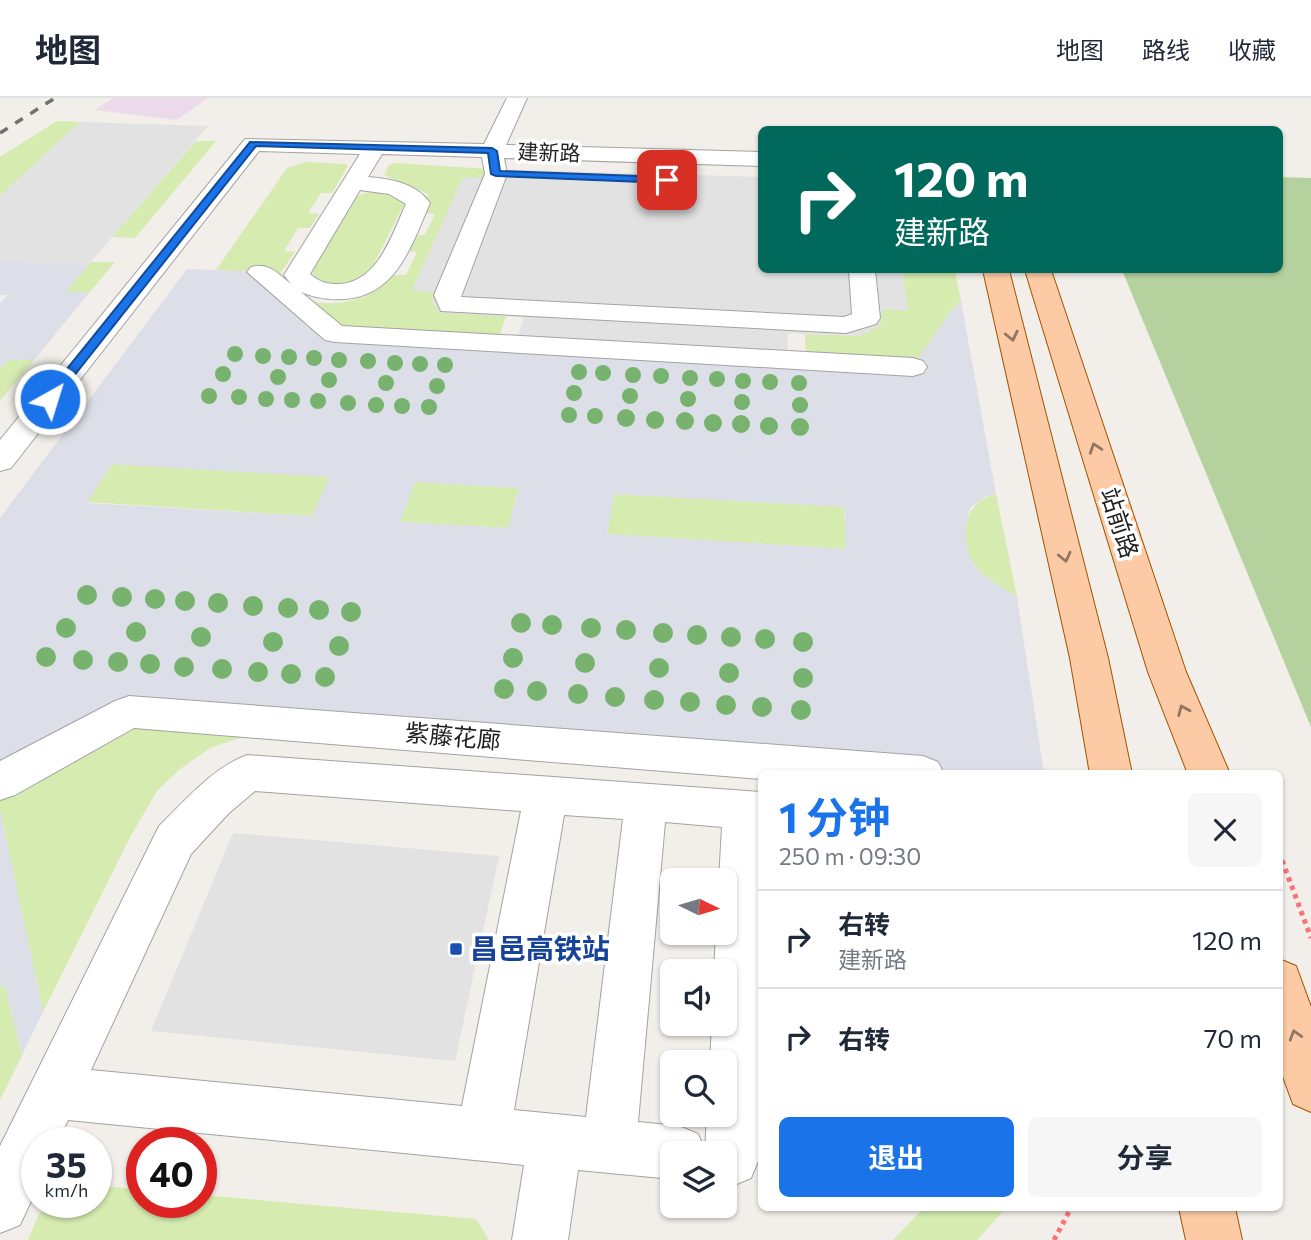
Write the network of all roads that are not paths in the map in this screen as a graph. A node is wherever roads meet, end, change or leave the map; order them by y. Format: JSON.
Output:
{"nodes":[{"id":1,"x":517,"y":98,"type":"edge"},
{"id":2,"x":374,"y":147,"type":"junction"},
{"id":3,"x":716,"y":158,"type":"junction"},
{"id":4,"x":758,"y":159,"type":"edge"},
{"id":5,"x":503,"y":166,"type":"junction"},
{"id":6,"x":715,"y":181,"type":"dead end"},
{"id":7,"x":353,"y":183,"type":"junction"},
{"id":8,"x":260,"y":272,"type":"dead end"},
{"id":9,"x":862,"y":273,"type":"edge"},
{"id":10,"x":997,"y":273,"type":"edge"},
{"id":11,"x":1039,"y":273,"type":"edge"},
{"id":12,"x":913,"y":367,"type":"dead end"},
{"id":13,"x":0,"y":461,"type":"edge"},
{"id":14,"x":872,"y":770,"type":"edge"},
{"id":15,"x":1110,"y":770,"type":"edge"},
{"id":16,"x":1207,"y":770,"type":"edge"},
{"id":17,"x":0,"y":782,"type":"edge"},
{"id":18,"x":546,"y":795,"type":"junction"},
{"id":19,"x":646,"y":802,"type":"junction"},
{"id":20,"x":753,"y":810,"type":"edge"},
{"id":21,"x":1283,"y":996,"type":"edge"},
{"id":22,"x":1311,"y":1086,"type":"edge"},
{"id":23,"x":54,"y":1093,"type":"junction"},
{"id":24,"x":483,"y":1134,"type":"junction"},
{"id":25,"x":555,"y":1141,"type":"junction"},
{"id":26,"x":609,"y":1146,"type":"junction"},
{"id":27,"x":660,"y":1151,"type":"edge"},
{"id":28,"x":739,"y":1159,"type":"edge"},
{"id":29,"x":0,"y":1205,"type":"edge"},
{"id":30,"x":1208,"y":1211,"type":"edge"},
{"id":31,"x":540,"y":1240,"type":"edge"},
{"id":32,"x":1214,"y":1240,"type":"edge"}],
"edges":[{"from":1,"to":5,"type":"street"},
{"from":2,"to":5,"type":"street","name":"建新路"},
{"from":2,"to":7,"type":"street"},
{"from":2,"to":13,"type":"street","name":"建新路"},
{"from":3,"to":4,"type":"street","name":"建新路"},
{"from":3,"to":5,"type":"street","name":"建新路"},
{"from":3,"to":6,"type":"street"},
{"from":5,"to":9,"type":"street"},
{"from":7,"to":7,"type":"street"},
{"from":8,"to":12,"type":"street"},
{"from":10,"to":15,"type":"main road","one_way":true},
{"from":16,"to":11,"type":"main road","name":"站前路","one_way":true},
{"from":14,"to":17,"type":"street","name":"紫藤花廊"},
{"from":18,"to":19,"type":"street"},
{"from":18,"to":23,"type":"street"},
{"from":18,"to":24,"type":"street"},
{"from":19,"to":20,"type":"street"},
{"from":19,"to":26,"type":"street"},
{"from":20,"to":28,"type":"street"},
{"from":22,"to":21,"type":"main road","one_way":true},
{"from":23,"to":24,"type":"street"},
{"from":23,"to":29,"type":"street"},
{"from":24,"to":25,"type":"street"},
{"from":25,"to":26,"type":"street"},
{"from":25,"to":31,"type":"street"},
{"from":26,"to":27,"type":"street"},
{"from":30,"to":32,"type":"main road"}]}
